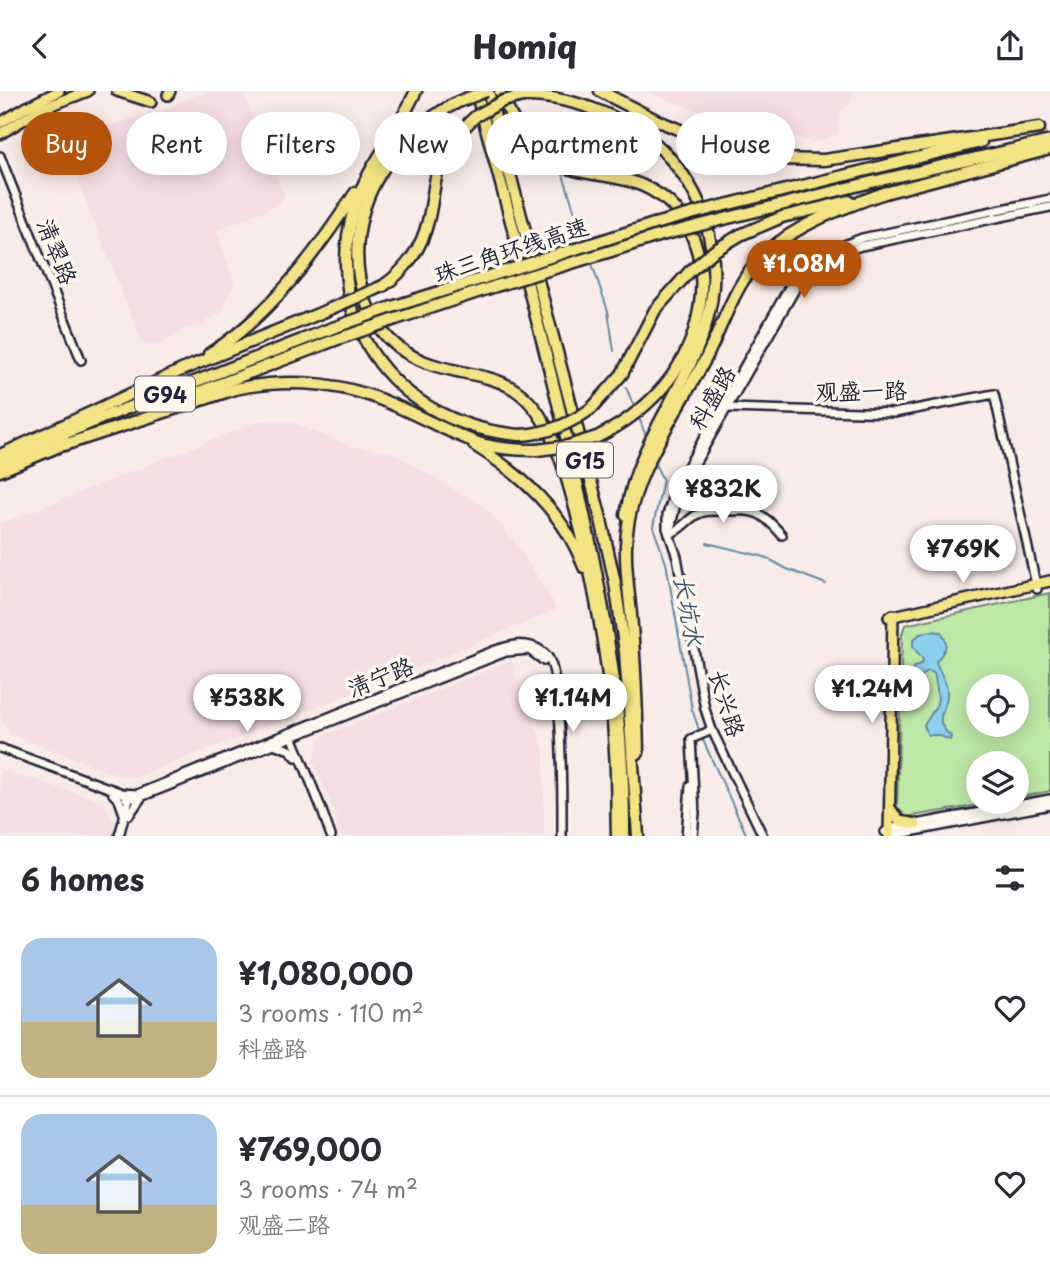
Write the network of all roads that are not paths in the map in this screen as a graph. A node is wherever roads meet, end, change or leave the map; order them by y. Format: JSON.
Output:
{"nodes":[{"id":1,"x":59,"y":91,"type":"edge"},
{"id":2,"x":88,"y":91,"type":"edge"},
{"id":3,"x":117,"y":91,"type":"edge"},
{"id":4,"x":416,"y":91,"type":"edge"},
{"id":5,"x":476,"y":91,"type":"edge"},
{"id":6,"x":487,"y":91,"type":"edge"},
{"id":7,"x":500,"y":91,"type":"edge"},
{"id":8,"x":591,"y":91,"type":"edge"},
{"id":9,"x":604,"y":93,"type":"edge"},
{"id":10,"x":151,"y":102,"type":"dead end"},
{"id":11,"x":0,"y":124,"type":"edge"},
{"id":12,"x":1050,"y":126,"type":"edge"},
{"id":13,"x":1039,"y":128,"type":"junction"},
{"id":14,"x":0,"y":134,"type":"edge"},
{"id":15,"x":1050,"y":141,"type":"edge"},
{"id":16,"x":1050,"y":149,"type":"edge"},
{"id":17,"x":0,"y":156,"type":"edge"},
{"id":18,"x":373,"y":166,"type":"junction"},
{"id":19,"x":887,"y":193,"type":"junction"},
{"id":20,"x":1050,"y":199,"type":"edge"},
{"id":21,"x":1050,"y":207,"type":"edge"},
{"id":22,"x":81,"y":360,"type":"dead end"},
{"id":23,"x":186,"y":368,"type":"junction"},
{"id":24,"x":727,"y":408,"type":"junction"},
{"id":25,"x":450,"y":431,"type":"junction"},
{"id":26,"x":654,"y":442,"type":"junction"},
{"id":27,"x":64,"y":445,"type":"junction"},
{"id":28,"x":0,"y":454,"type":"edge"},
{"id":29,"x":0,"y":461,"type":"edge"},
{"id":30,"x":0,"y":471,"type":"edge"},
{"id":31,"x":669,"y":534,"type":"junction"},
{"id":32,"x":782,"y":535,"type":"dead end"},
{"id":33,"x":1050,"y":583,"type":"edge"},
{"id":34,"x":1037,"y":586,"type":"junction"},
{"id":35,"x":596,"y":604,"type":"junction"},
{"id":36,"x":891,"y":617,"type":"junction"},
{"id":37,"x":537,"y":651,"type":"junction"},
{"id":38,"x":311,"y":729,"type":"junction"},
{"id":39,"x":712,"y":730,"type":"junction"},
{"id":40,"x":290,"y":736,"type":"junction"},
{"id":41,"x":271,"y":745,"type":"junction"},
{"id":42,"x":0,"y":750,"type":"edge"},
{"id":43,"x":298,"y":756,"type":"junction"},
{"id":44,"x":693,"y":776,"type":"junction"},
{"id":45,"x":113,"y":794,"type":"junction"},
{"id":46,"x":146,"y":795,"type":"junction"},
{"id":47,"x":130,"y":797,"type":"junction"},
{"id":48,"x":1050,"y":799,"type":"edge"},
{"id":49,"x":1050,"y":805,"type":"edge"},
{"id":50,"x":890,"y":808,"type":"junction"},
{"id":51,"x":127,"y":816,"type":"junction"},
{"id":52,"x":916,"y":824,"type":"junction"},
{"id":53,"x":638,"y":833,"type":"edge"},
{"id":54,"x":887,"y":834,"type":"edge"},
{"id":55,"x":121,"y":836,"type":"edge"},
{"id":56,"x":328,"y":836,"type":"edge"},
{"id":57,"x":560,"y":836,"type":"edge"},
{"id":58,"x":617,"y":836,"type":"edge"},
{"id":59,"x":624,"y":836,"type":"edge"},
{"id":60,"x":686,"y":836,"type":"edge"},
{"id":61,"x":693,"y":836,"type":"edge"},
{"id":62,"x":763,"y":836,"type":"edge"}],
"edges":[{"from":1,"to":11,"type":"main road"},
{"from":2,"to":14,"type":"main road"},
{"from":3,"to":10,"type":"main road"},
{"from":4,"to":18,"type":"highway"},
{"from":5,"to":59,"type":"highway","number":"G15"},
{"from":6,"to":35,"type":"highway","bridge":true},
{"from":6,"to":53,"type":"highway","number":"G15"},
{"from":7,"to":25,"type":"highway","bridge":true},
{"from":8,"to":9,"type":"highway"},
{"from":9,"to":13,"type":"highway"},
{"from":12,"to":13,"type":"highway","name":"珠三角环线高速","number":"G94"},
{"from":13,"to":29,"type":"highway","name":"珠三角环线高速","number":"G94","bridge":true},
{"from":15,"to":27,"type":"highway","name":"珠三角环线高速","number":"G94","bridge":true},
{"from":16,"to":19,"type":"highway"},
{"from":17,"to":22,"type":"street","name":"清翠路"},
{"from":18,"to":19,"type":"highway","bridge":true},
{"from":18,"to":23,"type":"highway"},
{"from":19,"to":26,"type":"highway"},
{"from":20,"to":31,"type":"street","name":"科盛路"},
{"from":21,"to":24,"type":"street","name":"科盛路"},
{"from":23,"to":26,"type":"highway","bridge":true},
{"from":23,"to":28,"type":"highway"},
{"from":24,"to":31,"type":"street","name":"科盛路"},
{"from":24,"to":34,"type":"street","name":"观盛一路"},
{"from":25,"to":27,"type":"highway"},
{"from":25,"to":35,"type":"highway"},
{"from":26,"to":53,"type":"highway"},
{"from":27,"to":30,"type":"highway","name":"珠三角环线高速","number":"G94"},
{"from":31,"to":32,"type":"street"},
{"from":31,"to":39,"type":"street","name":"长兴路"},
{"from":33,"to":34,"type":"main road"},
{"from":34,"to":36,"type":"main road"},
{"from":35,"to":58,"type":"highway"},
{"from":36,"to":50,"type":"main road"},
{"from":36,"to":54,"type":"main road"},
{"from":37,"to":38,"type":"street","name":"清宁路"},
{"from":37,"to":40,"type":"street","name":"清宁路"},
{"from":37,"to":57,"type":"street"},
{"from":38,"to":40,"type":"street","name":"清宁路"},
{"from":38,"to":43,"type":"street"},
{"from":39,"to":44,"type":"street"},
{"from":39,"to":62,"type":"street","name":"长兴路"},
{"from":40,"to":41,"type":"street","name":"清宁路"},
{"from":40,"to":43,"type":"street"},
{"from":40,"to":47,"type":"street","name":"清宁路"},
{"from":41,"to":43,"type":"street"},
{"from":41,"to":46,"type":"street","name":"清宁路"},
{"from":42,"to":45,"type":"street"},
{"from":42,"to":47,"type":"street"},
{"from":43,"to":56,"type":"street"},
{"from":44,"to":60,"type":"street"},
{"from":44,"to":61,"type":"street"},
{"from":45,"to":47,"type":"street"},
{"from":45,"to":51,"type":"street"},
{"from":46,"to":47,"type":"street","name":"清宁路"},
{"from":46,"to":51,"type":"street"},
{"from":47,"to":51,"type":"street"},
{"from":48,"to":52,"type":"street"},
{"from":49,"to":54,"type":"street"},
{"from":50,"to":52,"type":"main road"},
{"from":50,"to":54,"type":"main road"},
{"from":51,"to":55,"type":"street"},
{"from":52,"to":54,"type":"street"}]}
